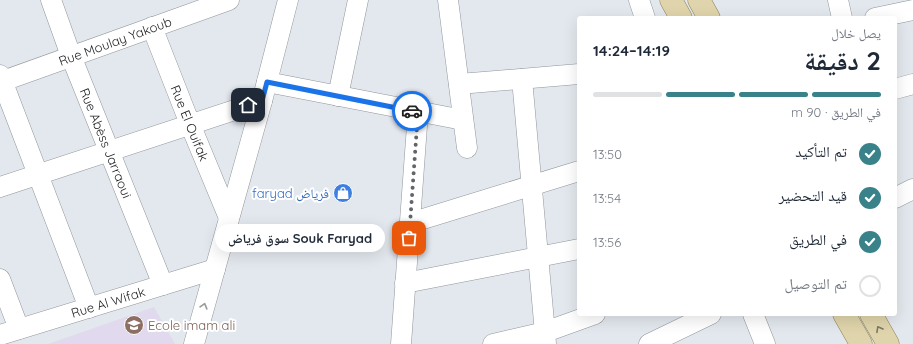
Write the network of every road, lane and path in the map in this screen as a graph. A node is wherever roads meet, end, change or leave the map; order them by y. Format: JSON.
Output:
{"nodes":[{"id":1,"x":51,"y":0,"type":"edge"},
{"id":2,"x":229,"y":0,"type":"edge"},
{"id":3,"x":288,"y":0,"type":"edge"},
{"id":4,"x":358,"y":0,"type":"edge"},
{"id":5,"x":448,"y":0,"type":"edge"},
{"id":6,"x":638,"y":0,"type":"edge"},
{"id":7,"x":671,"y":0,"type":"edge"},
{"id":8,"x":699,"y":0,"type":"edge"},
{"id":9,"x":838,"y":0,"type":"edge"},
{"id":10,"x":913,"y":0,"type":"edge"},
{"id":11,"x":913,"y":3,"type":"edge"},
{"id":12,"x":193,"y":6,"type":"edge"},
{"id":13,"x":913,"y":10,"type":"edge"},
{"id":14,"x":644,"y":16,"type":"edge"},
{"id":15,"x":680,"y":16,"type":"edge"},
{"id":16,"x":708,"y":16,"type":"edge"},
{"id":17,"x":842,"y":16,"type":"edge"},
{"id":18,"x":884,"y":16,"type":"edge"},
{"id":19,"x":152,"y":27,"type":"junction"},
{"id":20,"x":71,"y":56,"type":"junction"},
{"id":21,"x":577,"y":74,"type":"edge"},
{"id":22,"x":1,"y":79,"type":"edge"},
{"id":23,"x":522,"y":79,"type":"junction"},
{"id":24,"x":459,"y":84,"type":"junction"},
{"id":25,"x":913,"y":84,"type":"edge"},
{"id":26,"x":897,"y":88,"type":"edge"},
{"id":27,"x":264,"y":92,"type":"junction"},
{"id":28,"x":338,"y":96,"type":"junction"},
{"id":29,"x":418,"y":112,"type":"junction"},
{"id":30,"x":463,"y":120,"type":"junction"},
{"id":31,"x":190,"y":124,"type":"junction"},
{"id":32,"x":467,"y":148,"type":"dead end"},
{"id":33,"x":109,"y":151,"type":"junction"},
{"id":34,"x":577,"y":172,"type":"edge"},
{"id":35,"x":38,"y":175,"type":"junction"},
{"id":36,"x":532,"y":186,"type":"junction"},
{"id":37,"x":0,"y":188,"type":"edge"},
{"id":38,"x":913,"y":189,"type":"edge"},
{"id":39,"x":897,"y":197,"type":"edge"},
{"id":40,"x":229,"y":218,"type":"junction"},
{"id":41,"x":410,"y":223,"type":"junction"},
{"id":42,"x":577,"y":249,"type":"edge"},
{"id":43,"x":538,"y":257,"type":"junction"},
{"id":44,"x":215,"y":269,"type":"junction"},
{"id":45,"x":0,"y":279,"type":"edge"},
{"id":46,"x":406,"y":283,"type":"junction"},
{"id":47,"x":163,"y":285,"type":"junction"},
{"id":48,"x":89,"y":308,"type":"junction"},
{"id":49,"x":591,"y":316,"type":"edge"},
{"id":50,"x":707,"y":316,"type":"edge"},
{"id":51,"x":754,"y":316,"type":"edge"},
{"id":52,"x":845,"y":316,"type":"edge"},
{"id":53,"x":872,"y":316,"type":"edge"},
{"id":54,"x":19,"y":329,"type":"junction"},
{"id":55,"x":0,"y":335,"type":"edge"},
{"id":56,"x":546,"y":338,"type":"edge"},
{"id":57,"x":194,"y":344,"type":"edge"},
{"id":58,"x":401,"y":344,"type":"edge"},
{"id":59,"x":493,"y":344,"type":"edge"},
{"id":60,"x":648,"y":344,"type":"edge"},
{"id":61,"x":765,"y":344,"type":"edge"},
{"id":62,"x":861,"y":344,"type":"edge"},
{"id":63,"x":888,"y":344,"type":"edge"}],
"edges":[{"from":1,"to":20,"type":"street","name":"Rue Abèss Jarraoui"},
{"from":2,"to":12,"type":"street","name":"Rue Moulay Yakoub"},
{"from":3,"to":27,"type":"street"},
{"from":4,"to":28,"type":"street"},
{"from":5,"to":24,"type":"street"},
{"from":6,"to":14,"type":"street"},
{"from":7,"to":15,"type":"main road"},
{"from":8,"to":16,"type":"main road"},
{"from":9,"to":17,"type":"street"},
{"from":10,"to":11,"type":"street"},
{"from":12,"to":19,"type":"street","name":"Rue Moulay Yakoub"},
{"from":13,"to":18,"type":"street"},
{"from":19,"to":20,"type":"street","name":"Rue Moulay Yakoub"},
{"from":19,"to":31,"type":"street","name":"Rue El Ouifak"},
{"from":20,"to":22,"type":"street","name":"Rue Moulay Yakoub"},
{"from":20,"to":33,"type":"street","name":"Rue Abèss Jarraoui"},
{"from":21,"to":23,"type":"street"},
{"from":22,"to":35,"type":"street"},
{"from":23,"to":24,"type":"street"},
{"from":23,"to":36,"type":"street"},
{"from":24,"to":30,"type":"street"},
{"from":25,"to":26,"type":"street"},
{"from":27,"to":28,"type":"street"},
{"from":27,"to":31,"type":"street"},
{"from":27,"to":40,"type":"street"},
{"from":28,"to":29,"type":"street"},
{"from":29,"to":30,"type":"street"},
{"from":29,"to":41,"type":"street"},
{"from":30,"to":32,"type":"street"},
{"from":31,"to":33,"type":"street"},
{"from":31,"to":40,"type":"street","name":"Rue El Ouifak"},
{"from":33,"to":35,"type":"street"},
{"from":33,"to":47,"type":"street","name":"Rue Abèss Jarraoui"},
{"from":34,"to":36,"type":"street"},
{"from":35,"to":37,"type":"street"},
{"from":35,"to":48,"type":"street"},
{"from":36,"to":41,"type":"street"},
{"from":36,"to":43,"type":"street"},
{"from":38,"to":39,"type":"street"},
{"from":40,"to":44,"type":"street"},
{"from":41,"to":46,"type":"street"},
{"from":42,"to":43,"type":"street"},
{"from":43,"to":46,"type":"street"},
{"from":43,"to":56,"type":"street"},
{"from":44,"to":47,"type":"street","name":"Rue Al Wifak"},
{"from":57,"to":44,"type":"street","one_way":true},
{"from":45,"to":54,"type":"street"},
{"from":46,"to":58,"type":"street"},
{"from":47,"to":48,"type":"street","name":"Rue Al Wifak"},
{"from":48,"to":54,"type":"street","name":"Rue Al Wifak"},
{"from":49,"to":56,"type":"street"},
{"from":50,"to":60,"type":"street"},
{"from":51,"to":61,"type":"street"},
{"from":52,"to":62,"type":"main road"},
{"from":63,"to":53,"type":"main road","one_way":true},
{"from":54,"to":55,"type":"street","name":"Rue Al Wifak"},
{"from":56,"to":59,"type":"street"}]}
